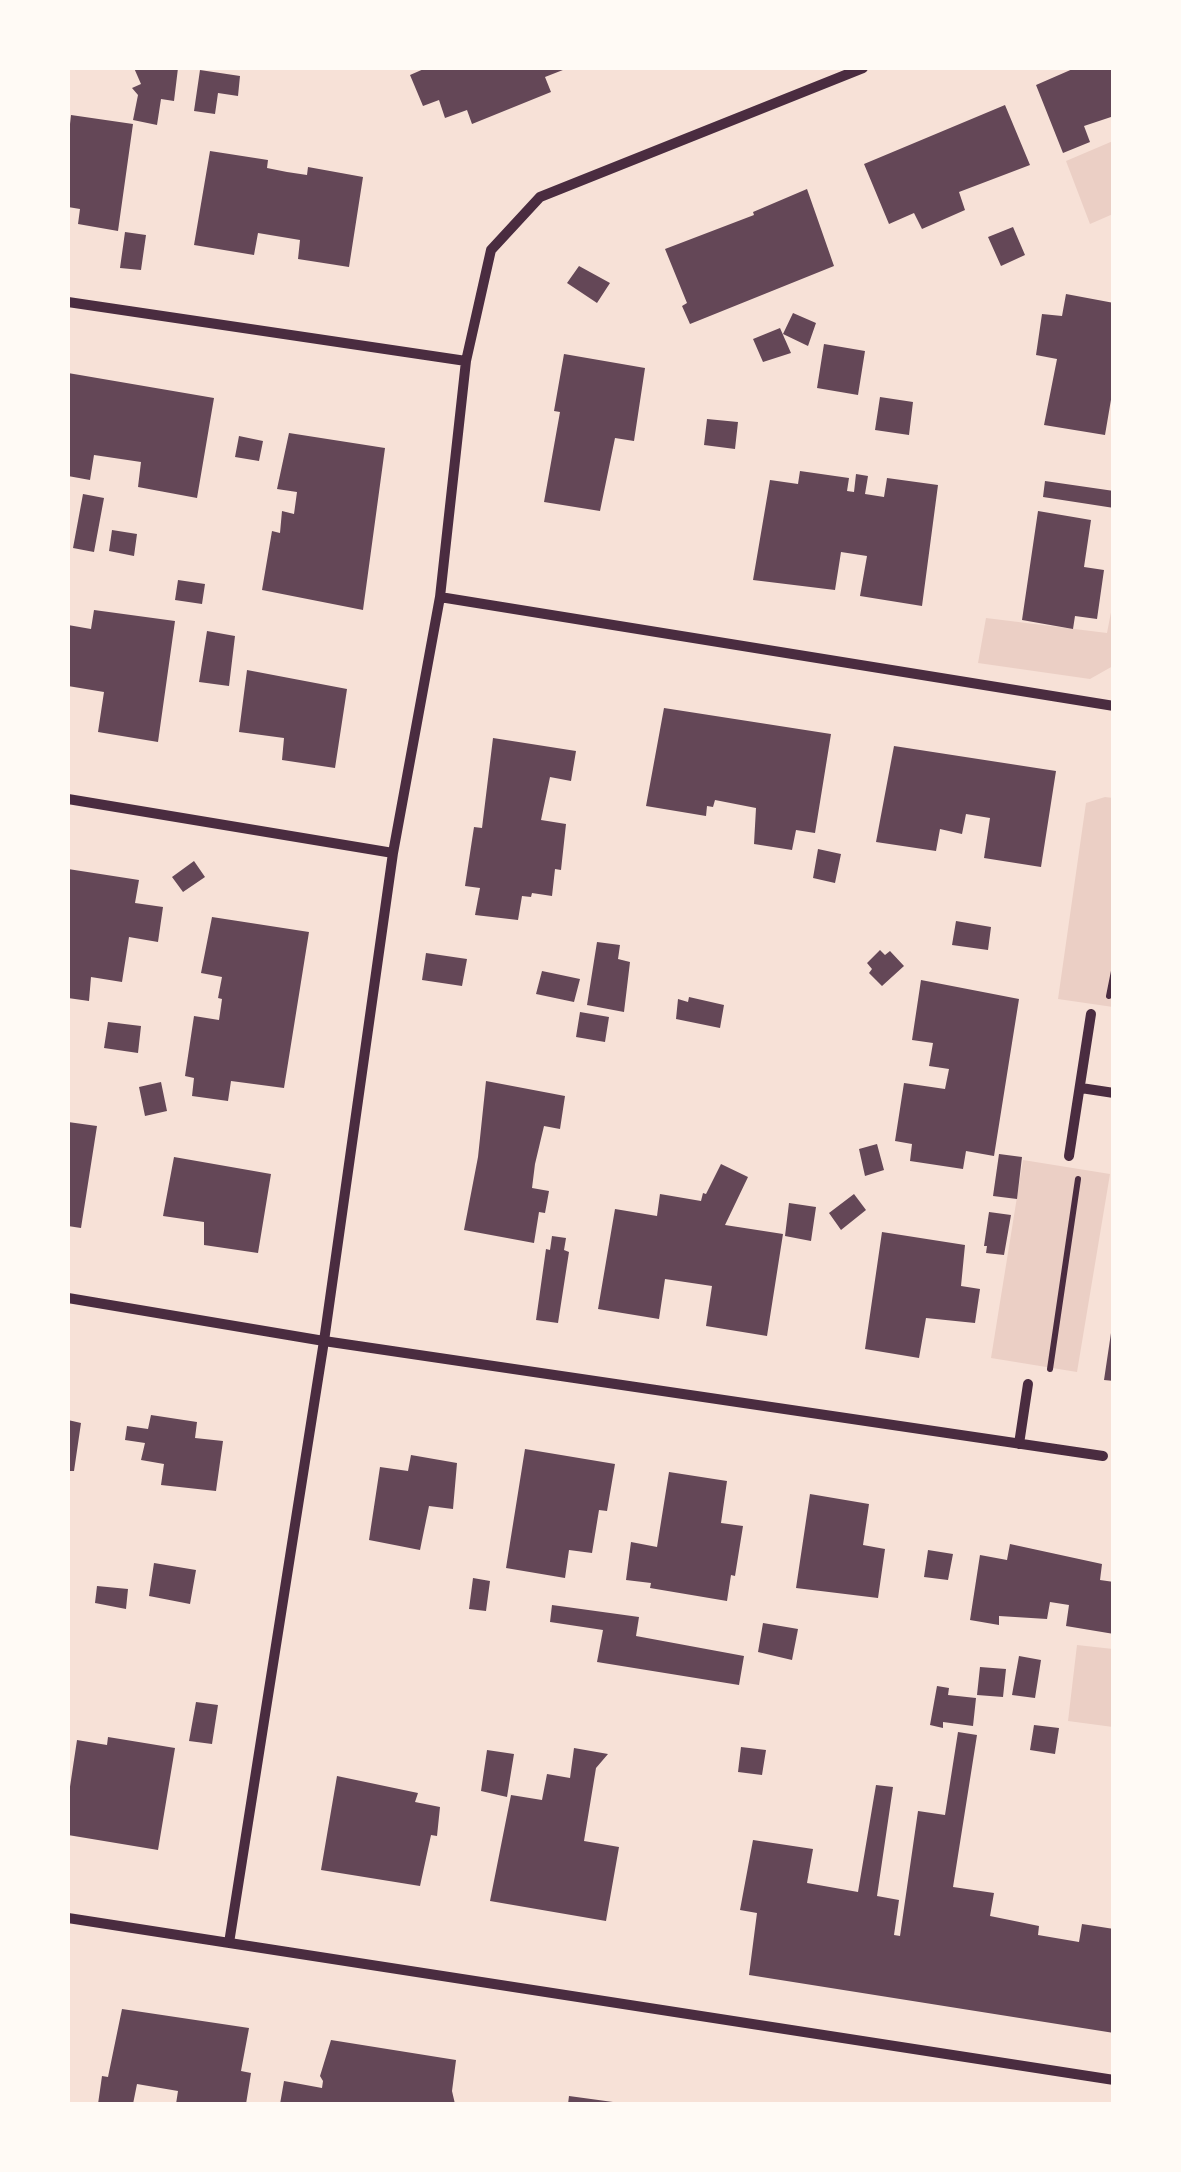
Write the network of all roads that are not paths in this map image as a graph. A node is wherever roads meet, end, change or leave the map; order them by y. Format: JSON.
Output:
{"nodes":[{"id":1,"x":863,"y":68,"type":"edge"},
{"id":2,"x":68,"y":302,"type":"edge"},
{"id":3,"x":466,"y":361,"type":"junction"},
{"id":4,"x":440,"y":597,"type":"junction"},
{"id":5,"x":1114,"y":706,"type":"edge"},
{"id":6,"x":68,"y":798,"type":"edge"},
{"id":7,"x":393,"y":853,"type":"junction"},
{"id":8,"x":1091,"y":1014,"type":"dead end"},
{"id":9,"x":1081,"y":1088,"type":"junction"},
{"id":10,"x":1114,"y":1093,"type":"edge"},
{"id":11,"x":1070,"y":1156,"type":"road end"},
{"id":12,"x":68,"y":1298,"type":"edge"},
{"id":13,"x":324,"y":1341,"type":"junction"},
{"id":14,"x":1028,"y":1384,"type":"road end"},
{"id":15,"x":1019,"y":1444,"type":"junction"},
{"id":16,"x":1104,"y":1456,"type":"dead end"},
{"id":17,"x":68,"y":1918,"type":"edge"},
{"id":18,"x":229,"y":1942,"type":"junction"},
{"id":19,"x":1114,"y":2080,"type":"edge"}],
"edges":[{"from":1,"to":3,"type":"street"},
{"from":2,"to":3,"type":"street"},
{"from":3,"to":4,"type":"street"},
{"from":4,"to":5,"type":"street"},
{"from":4,"to":7,"type":"street"},
{"from":6,"to":7,"type":"street"},
{"from":7,"to":13,"type":"street"},
{"from":8,"to":9,"type":"street"},
{"from":9,"to":10,"type":"street"},
{"from":9,"to":11,"type":"street"},
{"from":12,"to":13,"type":"street"},
{"from":13,"to":15,"type":"street"},
{"from":13,"to":18,"type":"street"},
{"from":14,"to":15,"type":"street"},
{"from":15,"to":16,"type":"street"},
{"from":17,"to":18,"type":"street"},
{"from":18,"to":19,"type":"street"}]}
